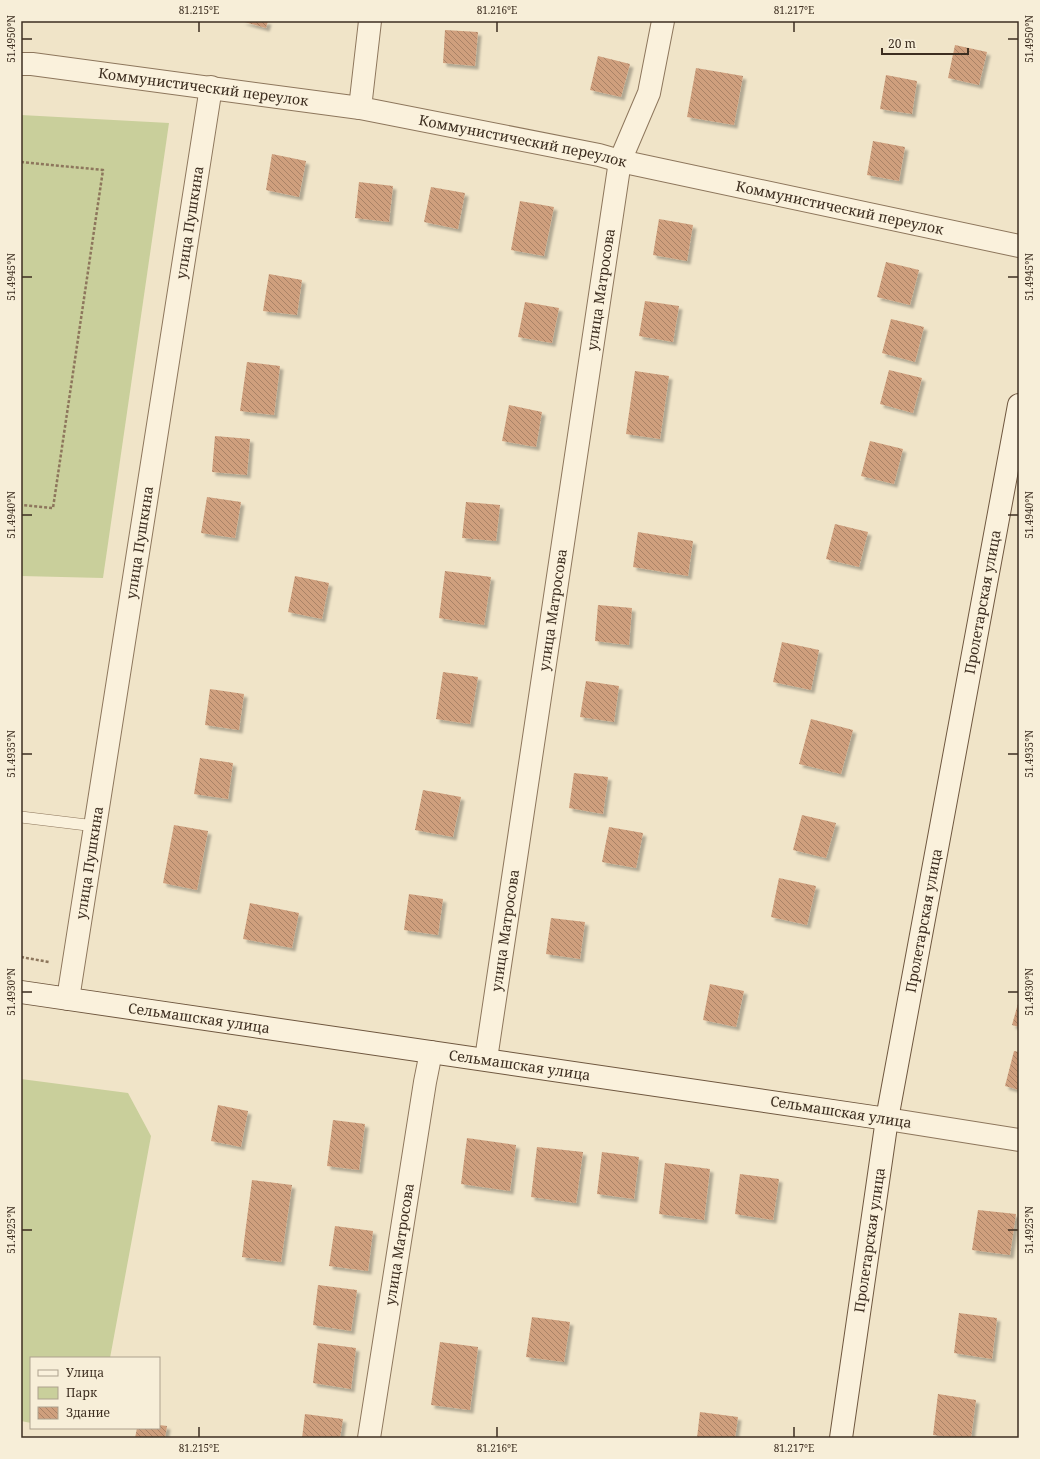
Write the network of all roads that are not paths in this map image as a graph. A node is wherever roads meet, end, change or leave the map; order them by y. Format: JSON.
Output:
{"nodes":[{"id":1,"x":370,"y":21,"type":"edge"},
{"id":2,"x":663,"y":21,"type":"edge"},
{"id":3,"x":21,"y":64,"type":"edge"},
{"id":4,"x":211,"y":87,"type":"junction"},
{"id":5,"x":360,"y":108,"type":"junction"},
{"id":6,"x":620,"y":161,"type":"junction"},
{"id":7,"x":1019,"y":246,"type":"edge"},
{"id":8,"x":1019,"y":405,"type":"edge"},
{"id":9,"x":21,"y":816,"type":"edge"},
{"id":10,"x":95,"y":826,"type":"junction"},
{"id":11,"x":21,"y":992,"type":"edge"},
{"id":12,"x":68,"y":998,"type":"junction"},
{"id":13,"x":431,"y":1052,"type":"junction"},
{"id":14,"x":486,"y":1059,"type":"junction"},
{"id":15,"x":887,"y":1119,"type":"junction"},
{"id":16,"x":1019,"y":1140,"type":"edge"},
{"id":17,"x":369,"y":1438,"type":"edge"},
{"id":18,"x":841,"y":1438,"type":"edge"}],
"edges":[{"from":1,"to":5,"type":"street"},
{"from":2,"to":6,"type":"street","name":"улица Матросова"},
{"from":3,"to":4,"type":"street","name":"Коммунистический переулок"},
{"from":4,"to":5,"type":"street","name":"Коммунистический переулок"},
{"from":4,"to":10,"type":"street","name":"улица Пушкина"},
{"from":5,"to":6,"type":"street","name":"Коммунистический переулок"},
{"from":6,"to":7,"type":"street","name":"Коммунистический переулок"},
{"from":6,"to":14,"type":"street","name":"улица Матросова"},
{"from":8,"to":15,"type":"street","name":"Пролетарская улица"},
{"from":9,"to":10,"type":"lane"},
{"from":10,"to":12,"type":"street","name":"улица Пушкина"},
{"from":11,"to":12,"type":"street","name":"Сельмашская улица"},
{"from":12,"to":13,"type":"street","name":"Сельмашская улица"},
{"from":13,"to":14,"type":"street","name":"Сельмашская улица"},
{"from":13,"to":17,"type":"street","name":"улица Матросова"},
{"from":14,"to":15,"type":"street","name":"Сельмашская улица"},
{"from":15,"to":16,"type":"street","name":"Сельмашская улица"},
{"from":15,"to":18,"type":"street","name":"Пролетарская улица"}]}
